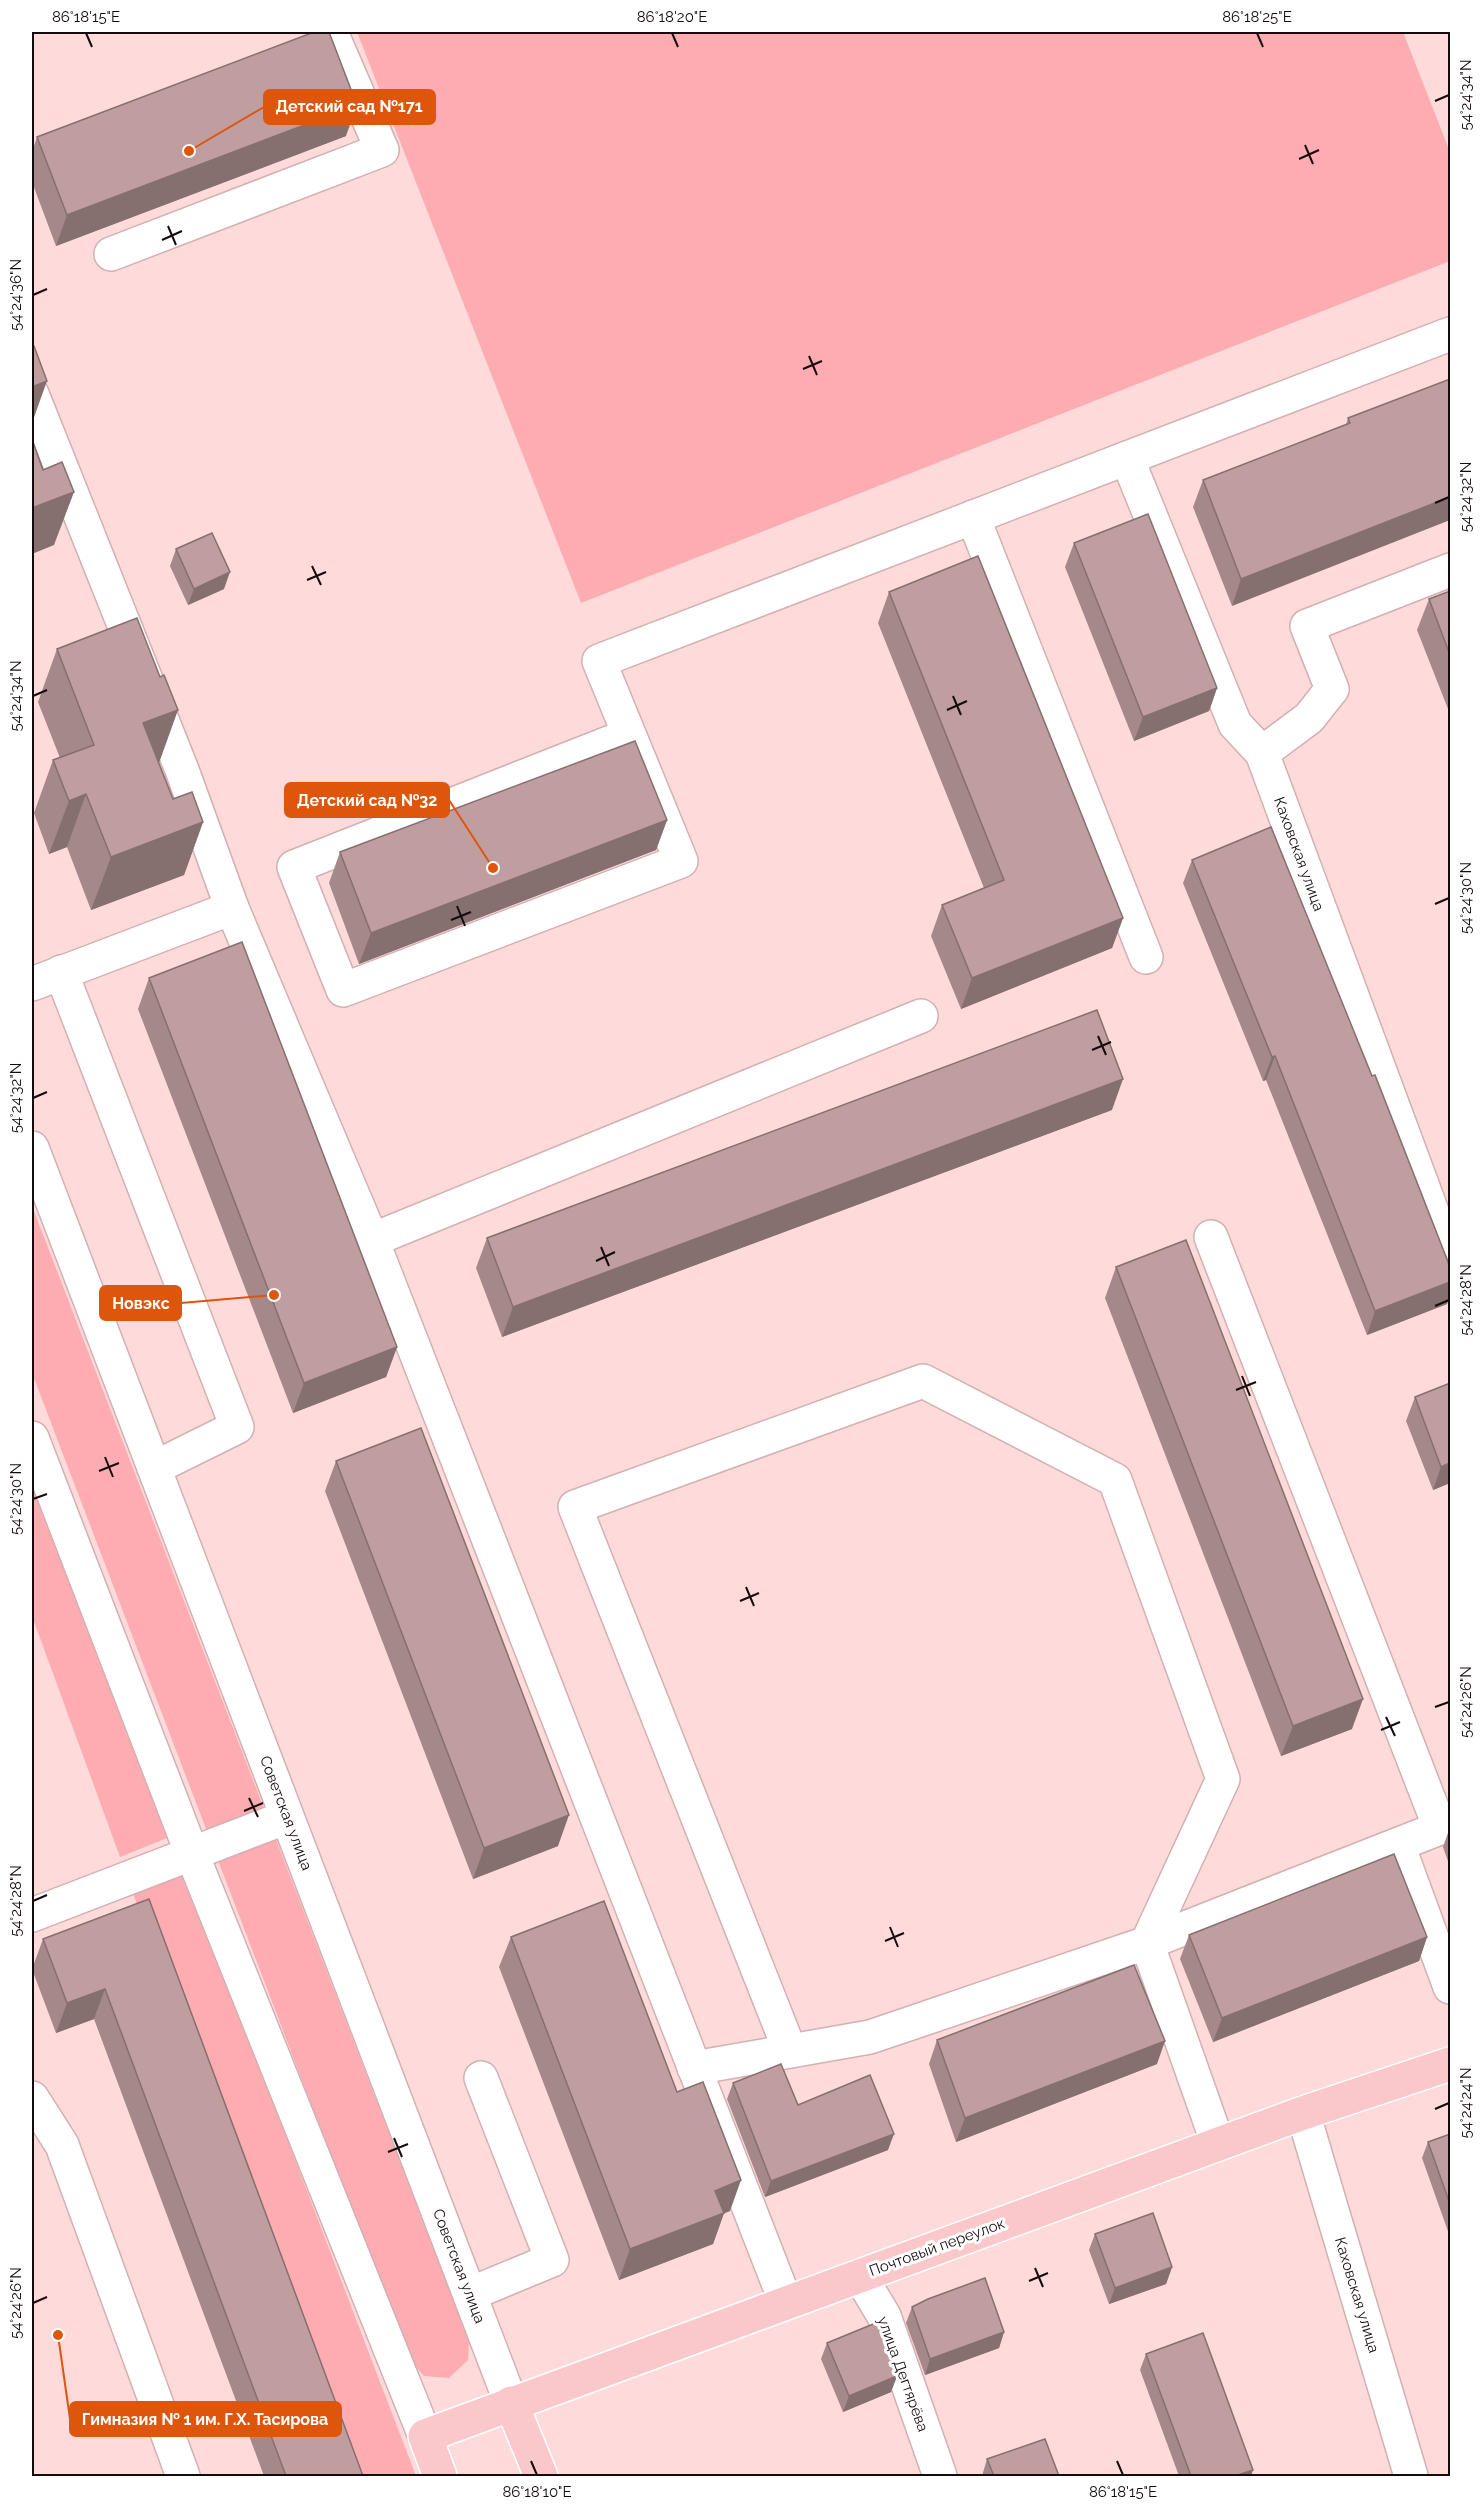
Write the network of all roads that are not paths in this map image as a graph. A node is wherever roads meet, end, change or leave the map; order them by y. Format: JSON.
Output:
{"nodes":[{"id":1,"x":331,"y":32,"type":"edge"},
{"id":2,"x":111,"y":254,"type":"dead end"},
{"id":3,"x":1450,"y":334,"type":"edge"},
{"id":4,"x":32,"y":394,"type":"edge"},
{"id":5,"x":1127,"y":458,"type":"junction"},
{"id":6,"x":973,"y":517,"type":"junction"},
{"id":7,"x":1450,"y":570,"type":"edge"},
{"id":8,"x":629,"y":735,"type":"junction"},
{"id":9,"x":1262,"y":753,"type":"junction"},
{"id":10,"x":231,"y":908,"type":"junction"},
{"id":11,"x":1146,"y":957,"type":"dead end"},
{"id":12,"x":46,"y":978,"type":"edge"},
{"id":13,"x":921,"y":1016,"type":"dead end"},
{"id":14,"x":32,"y":1148,"type":"edge"},
{"id":15,"x":1211,"y":1237,"type":"dead end"},
{"id":16,"x":372,"y":1240,"type":"junction"},
{"id":17,"x":1450,"y":1260,"type":"edge"},
{"id":18,"x":32,"y":1438,"type":"edge"},
{"id":19,"x":154,"y":1468,"type":"junction"},
{"id":20,"x":287,"y":1817,"type":"junction"},
{"id":21,"x":1445,"y":1826,"type":"edge"},
{"id":22,"x":1398,"y":1845,"type":"junction"},
{"id":23,"x":192,"y":1854,"type":"junction"},
{"id":24,"x":32,"y":1915,"type":"edge"},
{"id":25,"x":1147,"y":1943,"type":"junction"},
{"id":26,"x":1450,"y":1987,"type":"edge"},
{"id":27,"x":790,"y":2051,"type":"junction"},
{"id":28,"x":1450,"y":2064,"type":"edge"},
{"id":29,"x":694,"y":2068,"type":"junction"},
{"id":30,"x":481,"y":2078,"type":"dead end"},
{"id":31,"x":32,"y":2098,"type":"edge"},
{"id":32,"x":1303,"y":2113,"type":"junction"},
{"id":33,"x":1218,"y":2144,"type":"junction"},
{"id":34,"x":860,"y":2276,"type":"junction"},
{"id":35,"x":470,"y":2294,"type":"junction"},
{"id":36,"x":786,"y":2303,"type":"junction"},
{"id":37,"x":511,"y":2403,"type":"junction"},
{"id":38,"x":425,"y":2436,"type":"junction"},
{"id":39,"x":183,"y":2476,"type":"edge"},
{"id":40,"x":440,"y":2476,"type":"edge"},
{"id":41,"x":541,"y":2476,"type":"edge"},
{"id":42,"x":940,"y":2476,"type":"edge"},
{"id":43,"x":1411,"y":2476,"type":"edge"}],
"edges":[{"from":1,"to":2,"type":"street"},
{"from":3,"to":5,"type":"street"},
{"from":4,"to":10,"type":"street"},
{"from":5,"to":6,"type":"street"},
{"from":5,"to":9,"type":"street","name":"Каховская улица"},
{"from":6,"to":8,"type":"street"},
{"from":6,"to":11,"type":"street"},
{"from":7,"to":9,"type":"street"},
{"from":8,"to":8,"type":"street"},
{"from":9,"to":17,"type":"street","name":"Каховская улица"},
{"from":10,"to":12,"type":"street"},
{"from":10,"to":16,"type":"street"},
{"from":12,"to":19,"type":"street"},
{"from":13,"to":16,"type":"street"},
{"from":14,"to":19,"type":"street","name":"Советская улица"},
{"from":15,"to":21,"type":"street"},
{"from":16,"to":29,"type":"street"},
{"from":18,"to":23,"type":"street"},
{"from":19,"to":20,"type":"street","name":"Советская улица"},
{"from":20,"to":23,"type":"street"},
{"from":20,"to":35,"type":"street","name":"Советская улица"},
{"from":21,"to":22,"type":"street"},
{"from":22,"to":25,"type":"street"},
{"from":22,"to":26,"type":"street"},
{"from":23,"to":24,"type":"street"},
{"from":23,"to":38,"type":"street"},
{"from":25,"to":27,"type":"street"},
{"from":25,"to":27,"type":"street"},
{"from":25,"to":33,"type":"street"},
{"from":27,"to":29,"type":"street"},
{"from":28,"to":32,"type":"main road","name":"Почтовый переулок"},
{"from":29,"to":36,"type":"street"},
{"from":30,"to":35,"type":"street"},
{"from":31,"to":39,"type":"street"},
{"from":32,"to":33,"type":"main road","name":"Почтовый переулок"},
{"from":32,"to":43,"type":"street","name":"Каховская улица"},
{"from":33,"to":34,"type":"main road","name":"Почтовый переулок"},
{"from":34,"to":36,"type":"main road","name":"Почтовый переулок"},
{"from":34,"to":42,"type":"street","name":"улица Дегтярёва"},
{"from":35,"to":37,"type":"street","name":"Советская улица"},
{"from":36,"to":37,"type":"main road","name":"Почтовый переулок"},
{"from":37,"to":38,"type":"main road","name":"Почтовый переулок"},
{"from":37,"to":41,"type":"main road","name":"Советская улица"},
{"from":38,"to":40,"type":"main road"}]}
